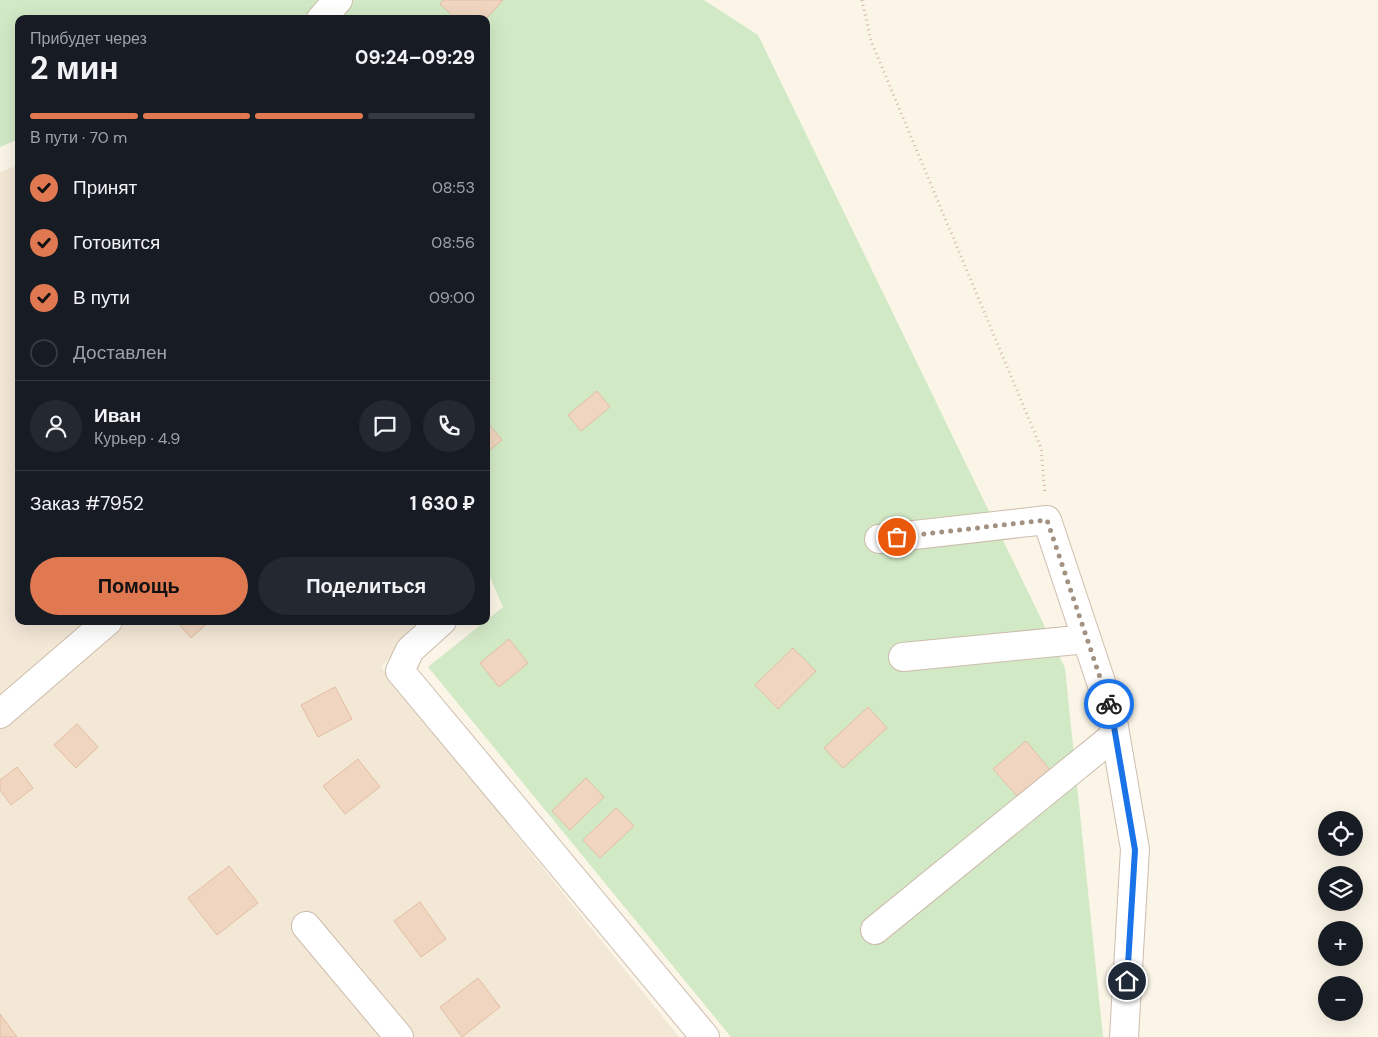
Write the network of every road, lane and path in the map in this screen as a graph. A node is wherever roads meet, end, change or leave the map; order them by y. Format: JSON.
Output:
{"nodes":[{"id":1,"x":338,"y":0,"type":"edge"},
{"id":2,"x":862,"y":0,"type":"edge"},
{"id":3,"x":324,"y":15,"type":"edge"},
{"id":4,"x":1047,"y":520,"type":"junction"},
{"id":5,"x":878,"y":540,"type":"dead end"},
{"id":6,"x":103,"y":625,"type":"edge"},
{"id":7,"x":438,"y":625,"type":"edge"},
{"id":8,"x":1087,"y":639,"type":"junction"},
{"id":9,"x":903,"y":657,"type":"dead end"},
{"id":10,"x":0,"y":714,"type":"edge"},
{"id":11,"x":1115,"y":735,"type":"junction"},
{"id":12,"x":306,"y":926,"type":"dead end"},
{"id":13,"x":875,"y":930,"type":"dead end"},
{"id":14,"x":399,"y":1037,"type":"edge"},
{"id":15,"x":706,"y":1037,"type":"edge"},
{"id":16,"x":1124,"y":1037,"type":"edge"}],
"edges":[{"from":1,"to":3,"type":"street"},
{"from":2,"to":4,"type":"path"},
{"from":4,"to":5,"type":"street"},
{"from":4,"to":8,"type":"street"},
{"from":6,"to":10,"type":"street"},
{"from":7,"to":15,"type":"street"},
{"from":8,"to":9,"type":"street"},
{"from":8,"to":11,"type":"street"},
{"from":11,"to":13,"type":"street"},
{"from":11,"to":16,"type":"street"},
{"from":12,"to":14,"type":"street"}]}
